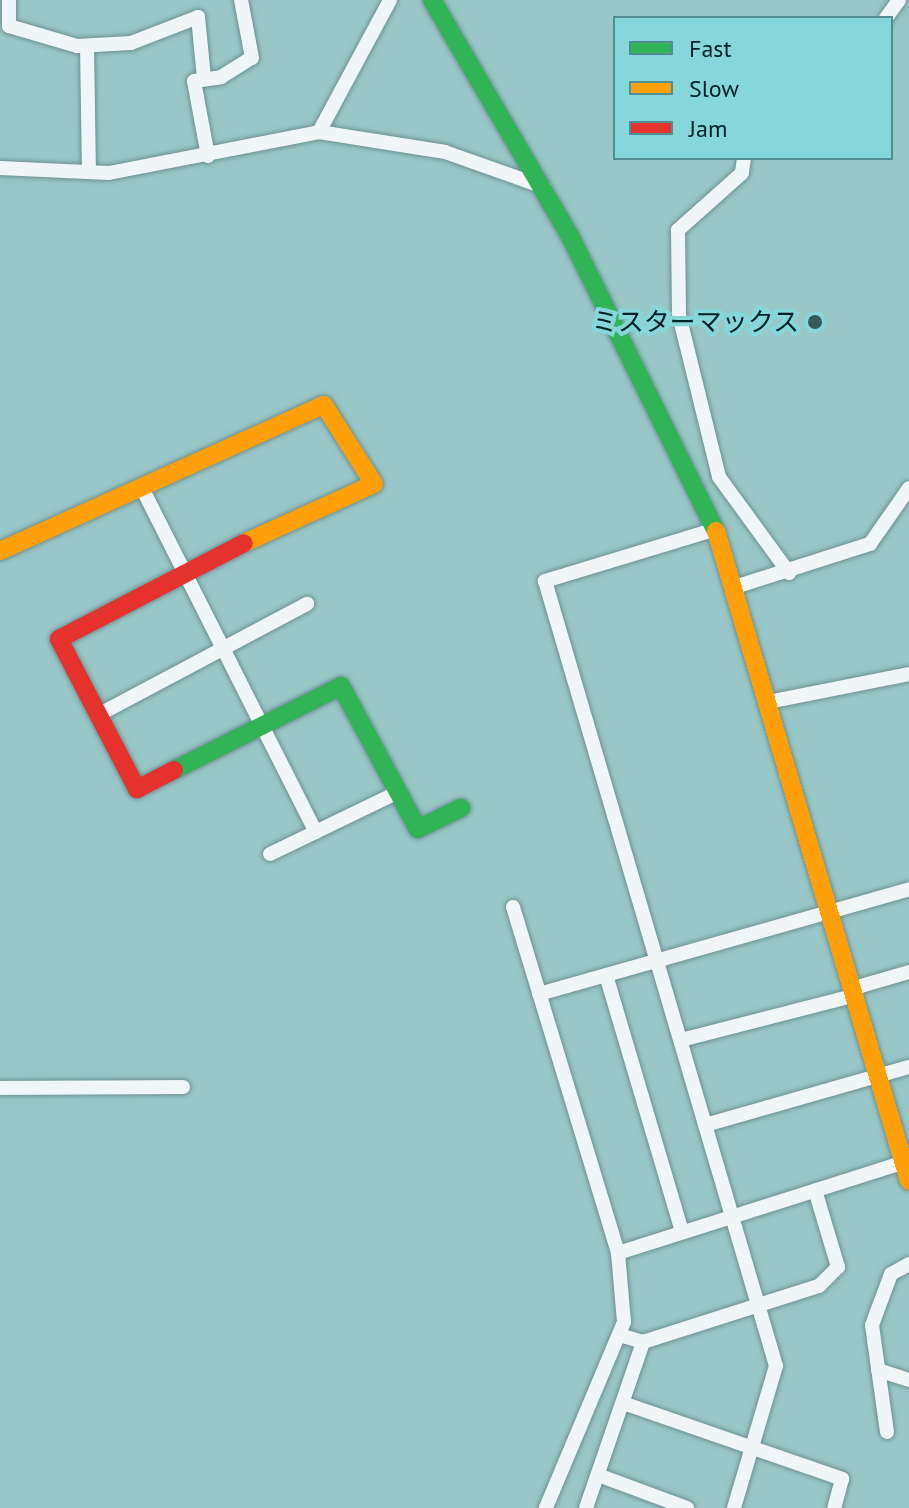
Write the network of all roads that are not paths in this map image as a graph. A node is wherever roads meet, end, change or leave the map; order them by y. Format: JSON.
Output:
{"nodes":[{"id":1,"x":9,"y":0,"type":"edge"},
{"id":2,"x":241,"y":0,"type":"edge"},
{"id":3,"x":390,"y":0,"type":"edge"},
{"id":4,"x":432,"y":0,"type":"edge"},
{"id":5,"x":5,"y":24,"type":"edge"},
{"id":6,"x":87,"y":46,"type":"junction"},
{"id":7,"x":204,"y":78,"type":"junction"},
{"id":8,"x":319,"y":132,"type":"junction"},
{"id":9,"x":208,"y":156,"type":"junction"},
{"id":10,"x":744,"y":160,"type":"edge"},
{"id":11,"x":0,"y":168,"type":"edge"},
{"id":12,"x":89,"y":172,"type":"junction"},
{"id":13,"x":544,"y":187,"type":"junction"},
{"id":14,"x":909,"y":488,"type":"edge"},
{"id":15,"x":144,"y":492,"type":"junction"},
{"id":16,"x":713,"y":530,"type":"junction"},
{"id":17,"x":0,"y":551,"type":"edge"},
{"id":18,"x":184,"y":570,"type":"junction"},
{"id":19,"x":789,"y":573,"type":"junction"},
{"id":20,"x":738,"y":586,"type":"junction"},
{"id":21,"x":307,"y":604,"type":"dead end"},
{"id":22,"x":222,"y":648,"type":"junction"},
{"id":23,"x":909,"y":674,"type":"edge"},
{"id":24,"x":768,"y":702,"type":"junction"},
{"id":25,"x":98,"y":715,"type":"junction"},
{"id":26,"x":261,"y":726,"type":"junction"},
{"id":27,"x":398,"y":792,"type":"junction"},
{"id":28,"x":461,"y":808,"type":"dead end"},
{"id":29,"x":316,"y":832,"type":"junction"},
{"id":30,"x":270,"y":854,"type":"dead end"},
{"id":31,"x":909,"y":889,"type":"edge"},
{"id":32,"x":513,"y":907,"type":"dead end"},
{"id":33,"x":832,"y":911,"type":"junction"},
{"id":34,"x":659,"y":960,"type":"junction"},
{"id":35,"x":909,"y":972,"type":"edge"},
{"id":36,"x":606,"y":975,"type":"junction"},
{"id":37,"x":855,"y":992,"type":"junction"},
{"id":38,"x":539,"y":994,"type":"junction"},
{"id":39,"x":681,"y":1040,"type":"junction"},
{"id":40,"x":909,"y":1067,"type":"edge"},
{"id":41,"x":878,"y":1076,"type":"junction"},
{"id":42,"x":183,"y":1087,"type":"dead end"},
{"id":43,"x":0,"y":1088,"type":"edge"},
{"id":44,"x":705,"y":1125,"type":"junction"},
{"id":45,"x":905,"y":1162,"type":"edge"},
{"id":46,"x":909,"y":1181,"type":"edge"},
{"id":47,"x":815,"y":1190,"type":"junction"},
{"id":48,"x":731,"y":1216,"type":"junction"},
{"id":49,"x":682,"y":1232,"type":"junction"},
{"id":50,"x":618,"y":1253,"type":"junction"},
{"id":51,"x":909,"y":1264,"type":"edge"},
{"id":52,"x":759,"y":1305,"type":"junction"},
{"id":53,"x":623,"y":1336,"type":"junction"},
{"id":54,"x":643,"y":1342,"type":"junction"},
{"id":55,"x":878,"y":1370,"type":"junction"},
{"id":56,"x":909,"y":1380,"type":"edge"},
{"id":57,"x":623,"y":1403,"type":"junction"},
{"id":58,"x":887,"y":1432,"type":"dead end"},
{"id":59,"x":754,"y":1448,"type":"junction"},
{"id":60,"x":598,"y":1475,"type":"junction"},
{"id":61,"x":546,"y":1508,"type":"edge"},
{"id":62,"x":586,"y":1508,"type":"edge"},
{"id":63,"x":687,"y":1508,"type":"edge"},
{"id":64,"x":734,"y":1508,"type":"edge"},
{"id":65,"x":834,"y":1508,"type":"edge"}],
"edges":[{"from":1,"to":5,"type":"street"},
{"from":2,"to":7,"type":"street"},
{"from":3,"to":8,"type":"street"},
{"from":4,"to":13,"type":"street"},
{"from":5,"to":6,"type":"street"},
{"from":6,"to":7,"type":"street"},
{"from":6,"to":12,"type":"street"},
{"from":7,"to":9,"type":"street"},
{"from":8,"to":9,"type":"street"},
{"from":8,"to":13,"type":"street"},
{"from":9,"to":12,"type":"street"},
{"from":10,"to":19,"type":"street"},
{"from":11,"to":12,"type":"street"},
{"from":13,"to":16,"type":"street"},
{"from":14,"to":19,"type":"street"},
{"from":15,"to":17,"type":"street"},
{"from":15,"to":18,"type":"street"},
{"from":15,"to":18,"type":"street"},
{"from":16,"to":20,"type":"street"},
{"from":16,"to":34,"type":"street"},
{"from":18,"to":22,"type":"street"},
{"from":18,"to":25,"type":"street"},
{"from":19,"to":20,"type":"street"},
{"from":20,"to":24,"type":"street"},
{"from":21,"to":22,"type":"street"},
{"from":22,"to":25,"type":"street"},
{"from":22,"to":26,"type":"street"},
{"from":23,"to":24,"type":"street"},
{"from":24,"to":33,"type":"street"},
{"from":25,"to":26,"type":"street"},
{"from":26,"to":27,"type":"street"},
{"from":26,"to":29,"type":"street"},
{"from":27,"to":28,"type":"street"},
{"from":27,"to":29,"type":"street"},
{"from":29,"to":30,"type":"street"},
{"from":31,"to":33,"type":"street"},
{"from":32,"to":38,"type":"street"},
{"from":33,"to":34,"type":"street"},
{"from":33,"to":37,"type":"street"},
{"from":34,"to":36,"type":"street"},
{"from":34,"to":39,"type":"street"},
{"from":35,"to":37,"type":"street"},
{"from":36,"to":38,"type":"street"},
{"from":36,"to":49,"type":"street"},
{"from":37,"to":39,"type":"street"},
{"from":37,"to":41,"type":"street"},
{"from":38,"to":50,"type":"street"},
{"from":39,"to":44,"type":"street"},
{"from":40,"to":41,"type":"street"},
{"from":41,"to":44,"type":"street"},
{"from":41,"to":45,"type":"street"},
{"from":42,"to":43,"type":"street"},
{"from":44,"to":48,"type":"street"},
{"from":45,"to":46,"type":"street"},
{"from":45,"to":47,"type":"street"},
{"from":47,"to":48,"type":"street"},
{"from":47,"to":52,"type":"street"},
{"from":48,"to":49,"type":"street"},
{"from":48,"to":52,"type":"street"},
{"from":49,"to":50,"type":"street"},
{"from":50,"to":53,"type":"street"},
{"from":51,"to":55,"type":"street"},
{"from":52,"to":54,"type":"street"},
{"from":52,"to":59,"type":"street"},
{"from":53,"to":54,"type":"street"},
{"from":53,"to":61,"type":"street"},
{"from":54,"to":57,"type":"street"},
{"from":55,"to":56,"type":"street"},
{"from":55,"to":58,"type":"street"},
{"from":57,"to":59,"type":"street"},
{"from":57,"to":60,"type":"street"},
{"from":59,"to":64,"type":"street"},
{"from":59,"to":65,"type":"street"},
{"from":60,"to":62,"type":"street"},
{"from":60,"to":63,"type":"street"}]}
